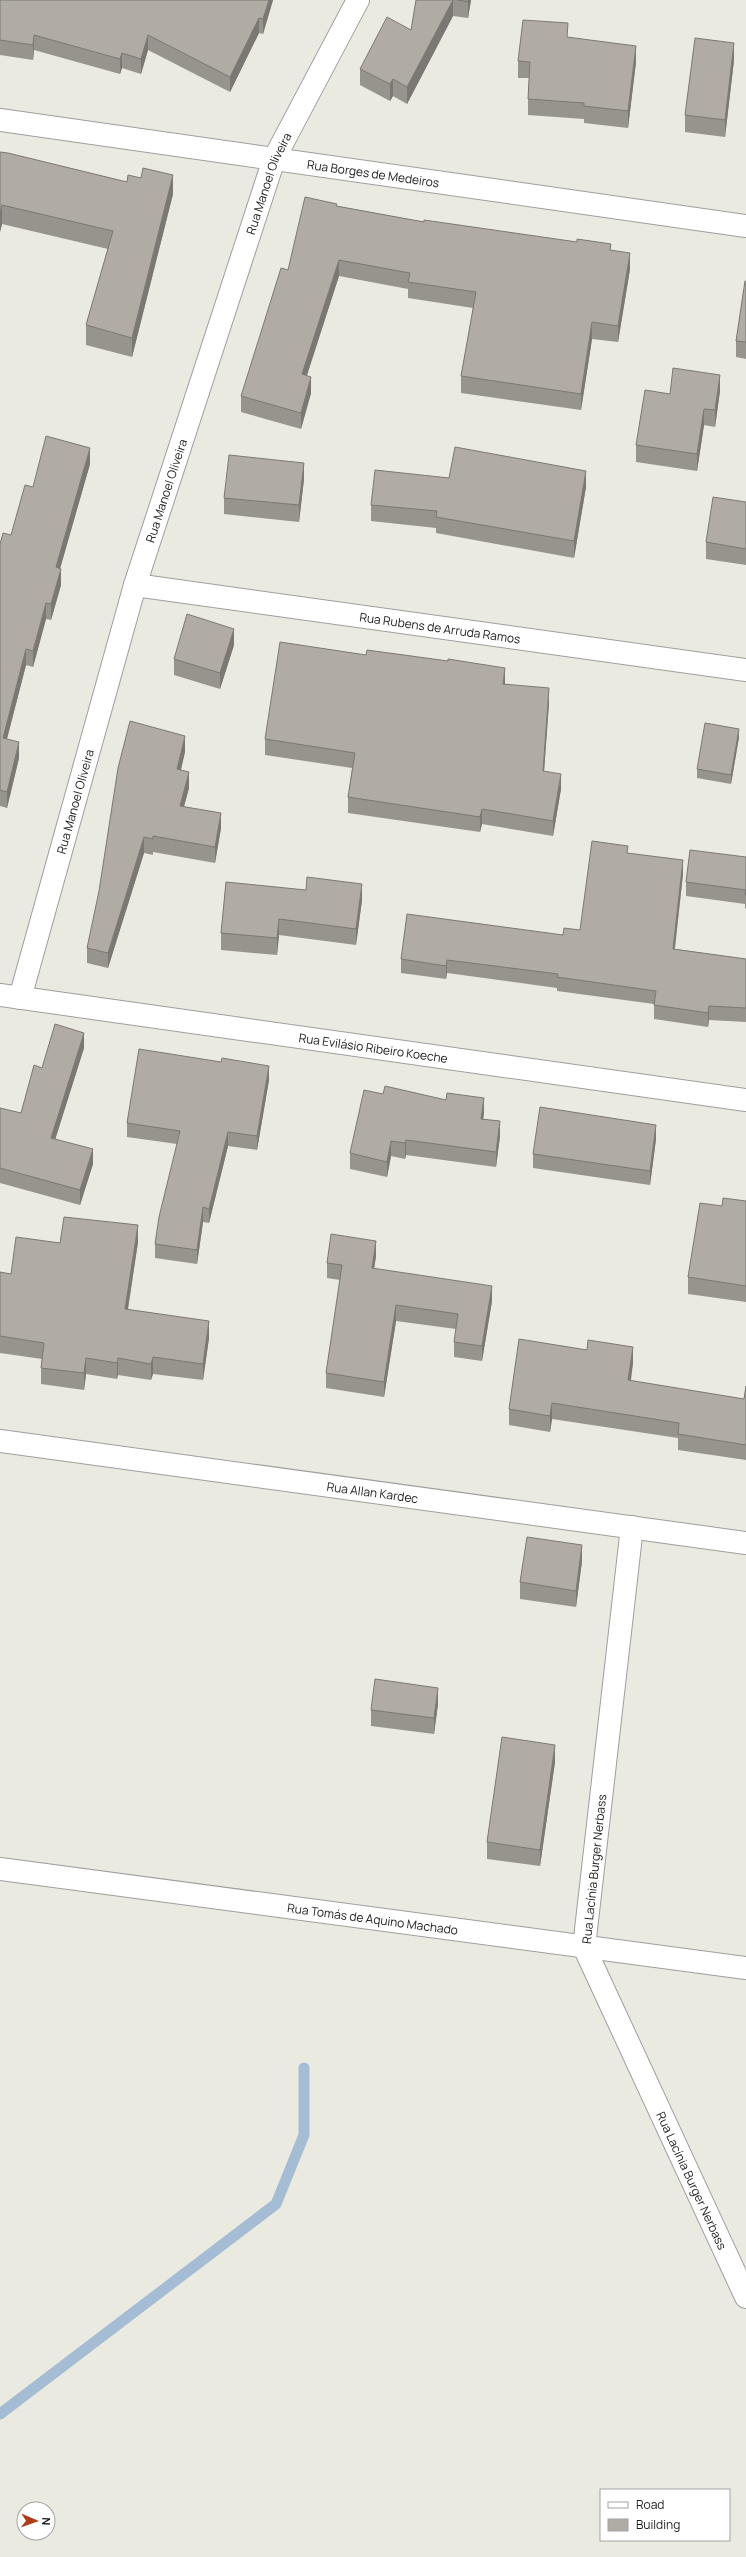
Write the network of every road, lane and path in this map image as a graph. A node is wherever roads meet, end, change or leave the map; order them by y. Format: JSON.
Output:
{"nodes":[{"id":1,"x":358,"y":0,"type":"edge"},
{"id":2,"x":0,"y":120,"type":"edge"},
{"id":3,"x":274,"y":159,"type":"junction"},
{"id":4,"x":746,"y":226,"type":"edge"},
{"id":5,"x":135,"y":585,"type":"junction"},
{"id":6,"x":746,"y":670,"type":"edge"},
{"id":7,"x":10,"y":997,"type":"edge"},
{"id":8,"x":746,"y":1100,"type":"edge"},
{"id":9,"x":0,"y":1441,"type":"edge"},
{"id":10,"x":632,"y":1527,"type":"junction"},
{"id":11,"x":746,"y":1543,"type":"edge"},
{"id":12,"x":0,"y":1869,"type":"edge"},
{"id":13,"x":584,"y":1947,"type":"junction"},
{"id":14,"x":746,"y":1968,"type":"edge"},
{"id":15,"x":746,"y":2297,"type":"edge"}],
"edges":[{"from":1,"to":3,"type":"street","name":"Rua Manoel Oliveira"},
{"from":2,"to":3,"type":"street","name":"Rua Borges de Medeiros"},
{"from":3,"to":4,"type":"street","name":"Rua Borges de Medeiros"},
{"from":3,"to":5,"type":"street","name":"Rua Manoel Oliveira"},
{"from":5,"to":6,"type":"street","name":"Rua Rubens de Arruda Ramos"},
{"from":5,"to":7,"type":"street","name":"Rua Manoel Oliveira"},
{"from":7,"to":8,"type":"street","name":"Rua Evilásio Ribeiro Koeche"},
{"from":9,"to":10,"type":"street","name":"Rua Allan Kardec"},
{"from":10,"to":11,"type":"street","name":"Rua Allan Kardec"},
{"from":10,"to":13,"type":"street","name":"Rua Lacínia Burger Nerbass"},
{"from":12,"to":13,"type":"street","name":"Rua Tomás de Aquino Machado"},
{"from":13,"to":14,"type":"street","name":"Rua Tomás de Aquino Machado"},
{"from":13,"to":15,"type":"street","name":"Rua Lacínia Burger Nerbass"}]}
